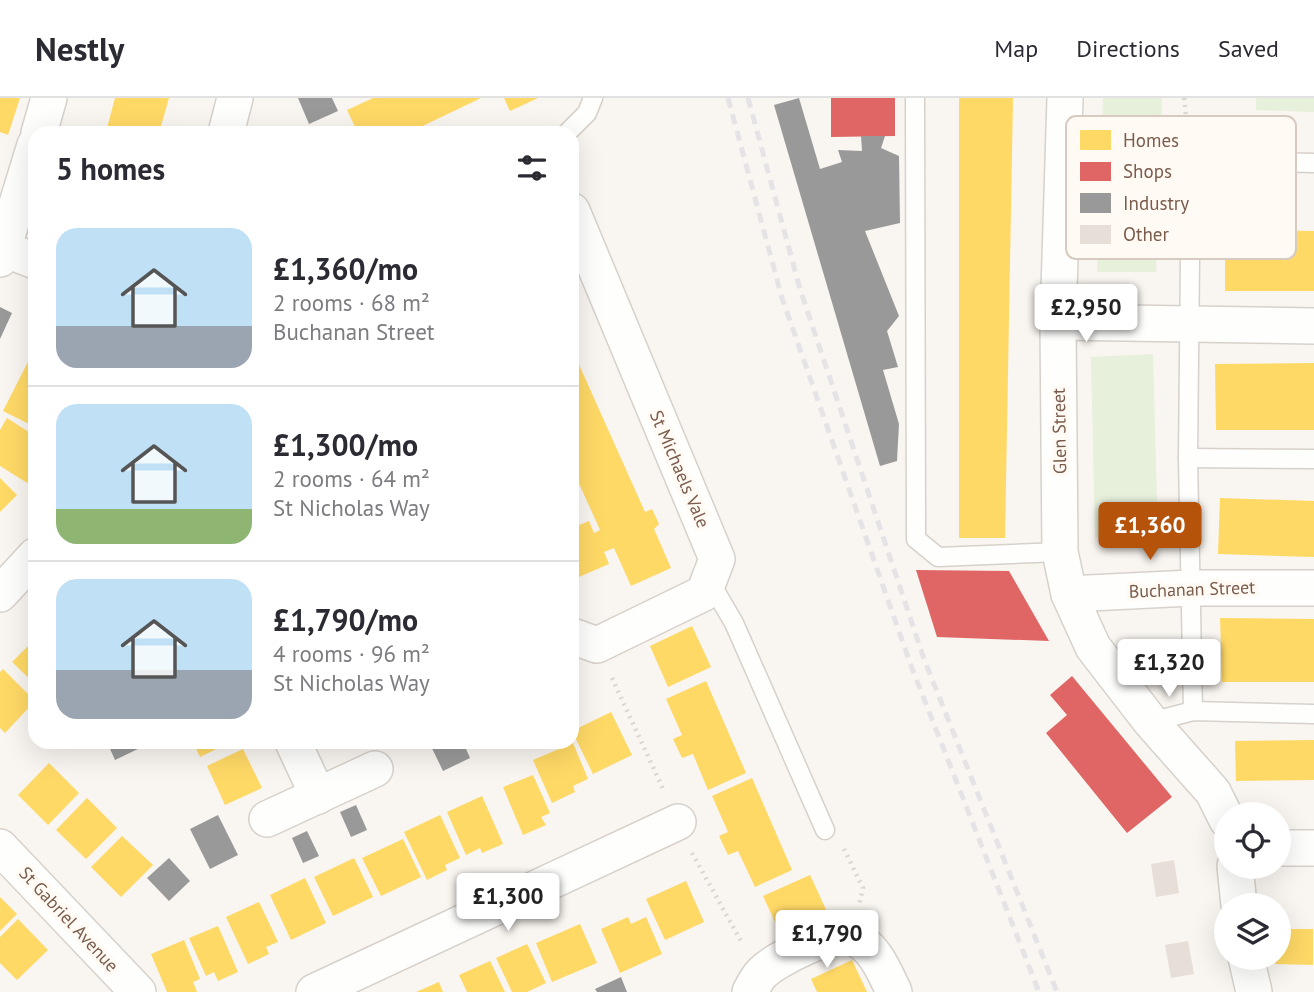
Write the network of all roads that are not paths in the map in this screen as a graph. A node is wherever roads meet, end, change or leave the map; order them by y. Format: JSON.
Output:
{"nodes":[{"id":1,"x":49,"y":98,"type":"edge"},
{"id":2,"x":235,"y":98,"type":"edge"},
{"id":3,"x":593,"y":98,"type":"edge"},
{"id":4,"x":915,"y":98,"type":"edge"},
{"id":5,"x":1065,"y":98,"type":"edge"},
{"id":6,"x":40,"y":126,"type":"edge"},
{"id":7,"x":228,"y":126,"type":"edge"},
{"id":8,"x":574,"y":126,"type":"edge"},
{"id":9,"x":1296,"y":163,"type":"edge"},
{"id":10,"x":1314,"y":163,"type":"edge"},
{"id":11,"x":28,"y":181,"type":"edge"},
{"id":12,"x":579,"y":228,"type":"edge"},
{"id":13,"x":13,"y":257,"type":"edge"},
{"id":14,"x":1190,"y":259,"type":"edge"},
{"id":15,"x":1058,"y":323,"type":"junction"},
{"id":16,"x":1189,"y":326,"type":"junction"},
{"id":17,"x":1314,"y":326,"type":"edge"},
{"id":18,"x":1188,"y":457,"type":"junction"},
{"id":19,"x":1314,"y":459,"type":"edge"},
{"id":20,"x":1060,"y":552,"type":"junction"},
{"id":21,"x":28,"y":564,"type":"edge"},
{"id":22,"x":710,"y":582,"type":"junction"},
{"id":23,"x":1191,"y":588,"type":"junction"},
{"id":24,"x":1314,"y":588,"type":"edge"},
{"id":25,"x":0,"y":594,"type":"edge"},
{"id":26,"x":1069,"y":594,"type":"junction"},
{"id":27,"x":579,"y":639,"type":"edge"},
{"id":28,"x":1192,"y":711,"type":"junction"},
{"id":29,"x":1314,"y":714,"type":"edge"},
{"id":30,"x":1151,"y":722,"type":"junction"},
{"id":31,"x":296,"y":749,"type":"edge"},
{"id":32,"x":375,"y":769,"type":"dead end"},
{"id":33,"x":318,"y":796,"type":"junction"},
{"id":34,"x":1218,"y":802,"type":"edge"},
{"id":35,"x":267,"y":818,"type":"dead end"},
{"id":36,"x":678,"y":822,"type":"dead end"},
{"id":37,"x":825,"y":830,"type":"road end"},
{"id":38,"x":0,"y":847,"type":"edge"},
{"id":39,"x":1291,"y":848,"type":"edge"},
{"id":40,"x":1314,"y":848,"type":"edge"},
{"id":41,"x":1249,"y":970,"type":"edge"},
{"id":42,"x":138,"y":992,"type":"edge"},
{"id":43,"x":314,"y":992,"type":"edge"},
{"id":44,"x":750,"y":992,"type":"edge"},
{"id":45,"x":894,"y":992,"type":"edge"},
{"id":46,"x":1254,"y":992,"type":"edge"}],
"edges":[{"from":1,"to":6,"type":"street"},
{"from":2,"to":7,"type":"street"},
{"from":3,"to":8,"type":"lane"},
{"from":4,"to":20,"type":"lane"},
{"from":5,"to":15,"type":"street","name":"Glen Street"},
{"from":9,"to":10,"type":"lane"},
{"from":11,"to":13,"type":"street"},
{"from":12,"to":22,"type":"street","name":"St Michaels Vale"},
{"from":14,"to":16,"type":"lane"},
{"from":15,"to":16,"type":"street"},
{"from":15,"to":20,"type":"street","name":"Glen Street"},
{"from":16,"to":17,"type":"street"},
{"from":16,"to":18,"type":"lane"},
{"from":18,"to":19,"type":"lane"},
{"from":18,"to":23,"type":"lane"},
{"from":20,"to":26,"type":"street","name":"Glen Street"},
{"from":21,"to":25,"type":"street"},
{"from":22,"to":27,"type":"street"},
{"from":22,"to":37,"type":"lane"},
{"from":23,"to":24,"type":"street","name":"Buchanan Street"},
{"from":23,"to":26,"type":"street","name":"Buchanan Street"},
{"from":23,"to":28,"type":"lane"},
{"from":26,"to":30,"type":"street","name":"Glen Street"},
{"from":28,"to":29,"type":"lane"},
{"from":28,"to":30,"type":"lane"},
{"from":30,"to":34,"type":"street","name":"Glen Street"},
{"from":31,"to":33,"type":"street"},
{"from":32,"to":33,"type":"street"},
{"from":33,"to":35,"type":"street"},
{"from":36,"to":43,"type":"street"},
{"from":38,"to":42,"type":"street","name":"St Gabriel Avenue"},
{"from":39,"to":40,"type":"street"},
{"from":41,"to":46,"type":"street"},
{"from":44,"to":45,"type":"street"}]}
